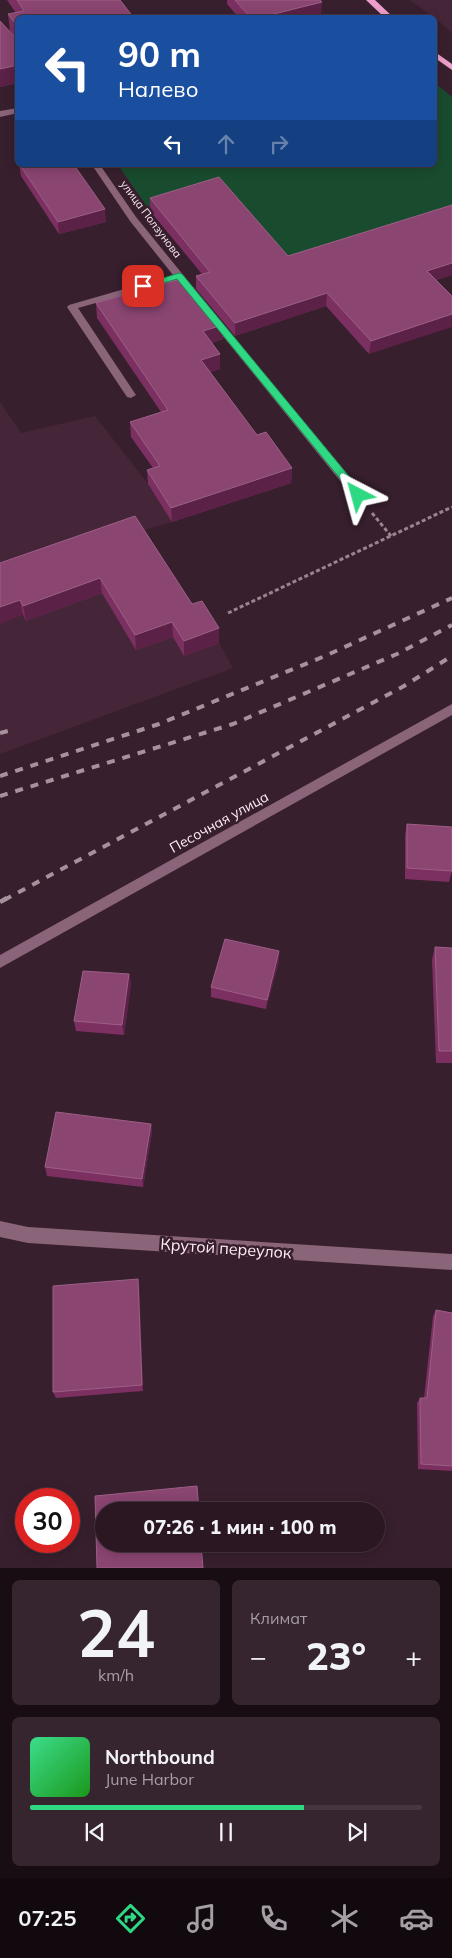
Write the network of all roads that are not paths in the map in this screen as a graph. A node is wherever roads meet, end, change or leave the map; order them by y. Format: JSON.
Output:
{"nodes":[{"id":1,"x":370,"y":0,"type":"edge"},
{"id":2,"x":387,"y":15,"type":"edge"},
{"id":3,"x":437,"y":56,"type":"edge"},
{"id":4,"x":452,"y":68,"type":"edge"},
{"id":5,"x":15,"y":111,"type":"edge"},
{"id":6,"x":0,"y":114,"type":"edge"},
{"id":7,"x":97,"y":167,"type":"edge"},
{"id":8,"x":179,"y":276,"type":"junction"},
{"id":9,"x":131,"y":395,"type":"dead end"},
{"id":10,"x":358,"y":495,"type":"dead end"},
{"id":11,"x":452,"y":709,"type":"edge"},
{"id":12,"x":0,"y":962,"type":"edge"},
{"id":13,"x":0,"y":1229,"type":"edge"},
{"id":14,"x":452,"y":1262,"type":"edge"}],
"edges":[{"from":1,"to":2,"type":"main road"},
{"from":3,"to":4,"type":"main road"},
{"from":5,"to":6,"type":"street"},
{"from":7,"to":8,"type":"street","name":"улица Ползунова"},
{"from":8,"to":9,"type":"street"},
{"from":8,"to":10,"type":"street","name":"улица Ползунова"},
{"from":11,"to":12,"type":"street","name":"Песочная улица"},
{"from":13,"to":14,"type":"street","name":"Крутой переулок"}]}
